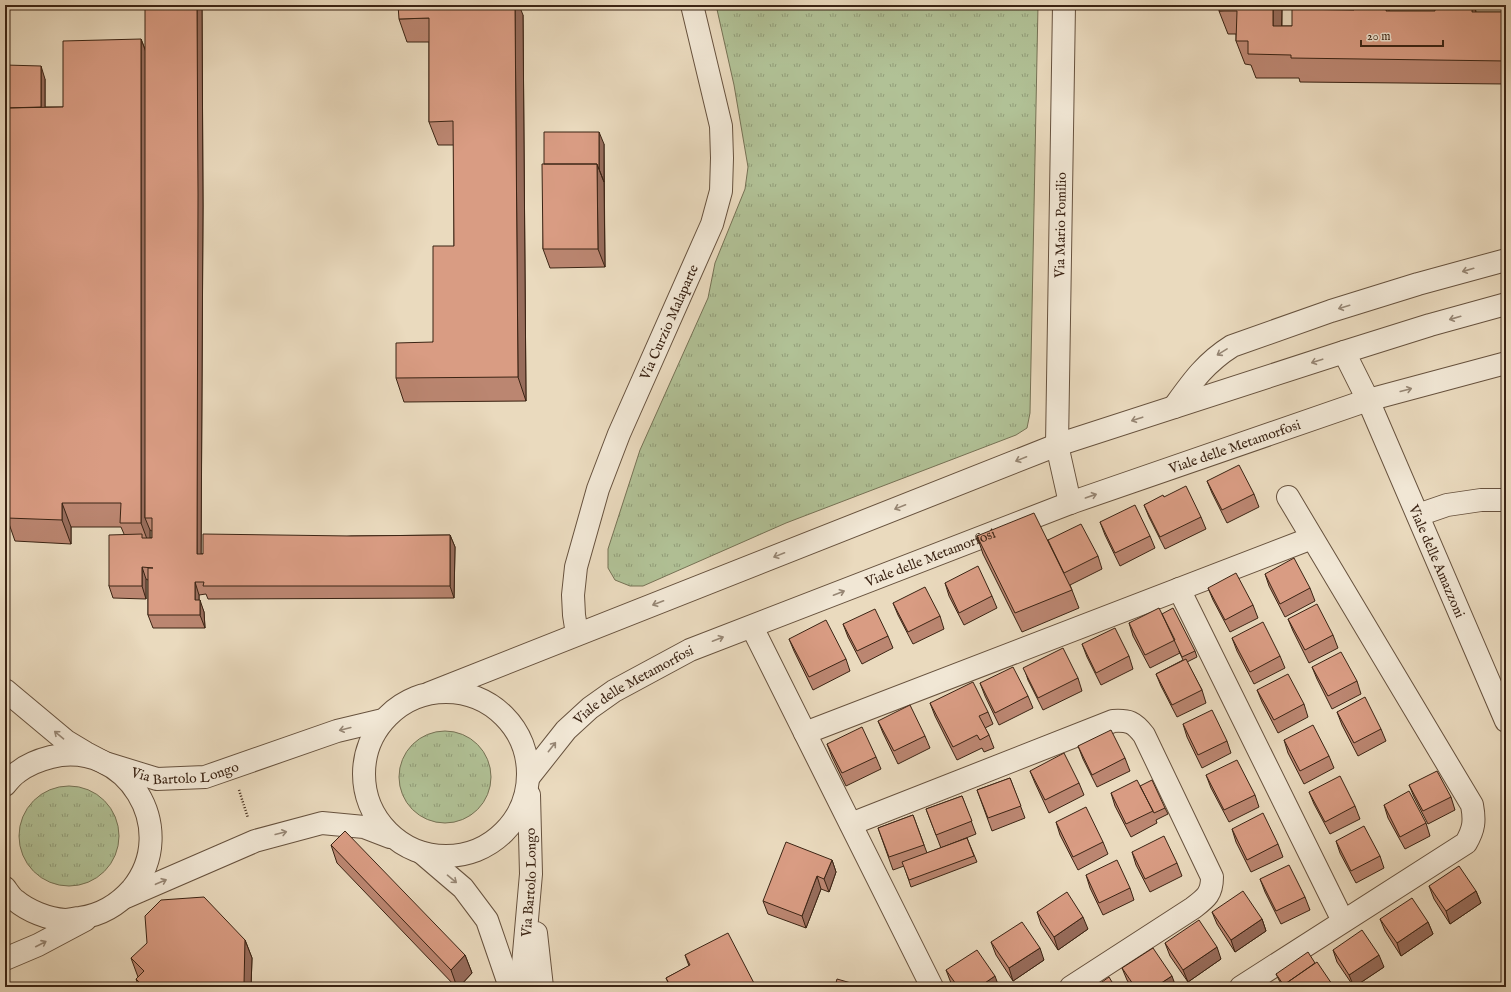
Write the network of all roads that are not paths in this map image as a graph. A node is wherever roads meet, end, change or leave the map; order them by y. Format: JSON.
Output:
{"nodes":[{"id":1,"x":692,"y":5,"type":"edge"},
{"id":2,"x":1064,"y":5,"type":"edge"},
{"id":3,"x":1506,"y":260,"type":"edge"},
{"id":4,"x":1506,"y":304,"type":"edge"},
{"id":5,"x":1344,"y":352,"type":"junction"},
{"id":6,"x":1506,"y":363,"type":"edge"},
{"id":7,"x":1368,"y":400,"type":"junction"},
{"id":8,"x":1174,"y":407,"type":"junction"},
{"id":9,"x":1057,"y":445,"type":"junction"},
{"id":10,"x":1288,"y":497,"type":"dead end"},
{"id":11,"x":1506,"y":499,"type":"edge"},
{"id":12,"x":1070,"y":503,"type":"junction"},
{"id":13,"x":1418,"y":515,"type":"junction"},
{"id":14,"x":1312,"y":538,"type":"junction"},
{"id":15,"x":1179,"y":589,"type":"junction"},
{"id":16,"x":752,"y":627,"type":"junction"},
{"id":17,"x":577,"y":634,"type":"junction"},
{"id":18,"x":5,"y":690,"type":"edge"},
{"id":19,"x":430,"y":693,"type":"junction"},
{"id":20,"x":383,"y":720,"type":"junction"},
{"id":21,"x":1506,"y":721,"type":"edge"},
{"id":22,"x":805,"y":733,"type":"junction"},
{"id":23,"x":105,"y":763,"type":"junction"},
{"id":24,"x":528,"y":778,"type":"junction"},
{"id":25,"x":5,"y":785,"type":"edge"},
{"id":26,"x":851,"y":824,"type":"junction"},
{"id":27,"x":395,"y":839,"type":"junction"},
{"id":28,"x":422,"y":853,"type":"junction"},
{"id":29,"x":531,"y":874,"type":"junction"},
{"id":30,"x":5,"y":888,"type":"edge"},
{"id":31,"x":125,"y":897,"type":"junction"},
{"id":32,"x":93,"y":916,"type":"junction"},
{"id":33,"x":1343,"y":922,"type":"junction"},
{"id":34,"x":498,"y":950,"type":"junction"},
{"id":35,"x":5,"y":960,"type":"edge"},
{"id":36,"x":495,"y":987,"type":"edge"},
{"id":37,"x":510,"y":987,"type":"edge"},
{"id":38,"x":521,"y":987,"type":"edge"},
{"id":39,"x":542,"y":987,"type":"edge"},
{"id":40,"x":932,"y":987,"type":"edge"},
{"id":41,"x":1071,"y":987,"type":"edge"},
{"id":42,"x":1241,"y":987,"type":"edge"}],
"edges":[{"from":1,"to":17,"type":"street","name":"Via Curzio Malaparte"},
{"from":2,"to":9,"type":"street","name":"Via Mario Pomilio"},
{"from":3,"to":8,"type":"street","one_way":true},
{"from":4,"to":5,"type":"street","one_way":true},
{"from":5,"to":7,"type":"street"},
{"from":5,"to":8,"type":"street","one_way":true},
{"from":7,"to":6,"type":"street","name":"Viale delle Metamorfosi","one_way":true},
{"from":12,"to":7,"type":"street","name":"Viale delle Metamorfosi","one_way":true},
{"from":7,"to":13,"type":"street","name":"Viale delle Amazzoni"},
{"from":8,"to":9,"type":"street","one_way":true},
{"from":9,"to":12,"type":"street","name":"Via Mario Pomilio"},
{"from":9,"to":17,"type":"street","one_way":true},
{"from":10,"to":14,"type":"street"},
{"from":11,"to":13,"type":"street"},
{"from":16,"to":12,"type":"street","name":"Viale delle Metamorfosi","one_way":true},
{"from":13,"to":21,"type":"street","name":"Viale delle Amazzoni"},
{"from":14,"to":15,"type":"street"},
{"from":14,"to":33,"type":"street"},
{"from":15,"to":22,"type":"street"},
{"from":15,"to":33,"type":"street"},
{"from":16,"to":22,"type":"street"},
{"from":24,"to":16,"type":"street","name":"Viale delle Metamorfosi","one_way":true},
{"from":17,"to":19,"type":"street"},
{"from":23,"to":18,"type":"street","name":"Via Bartolo Longo","one_way":true},
{"from":19,"to":20,"type":"street"},
{"from":19,"to":24,"type":"street"},
{"from":20,"to":23,"type":"street","name":"Via Bartolo Longo","one_way":true},
{"from":20,"to":27,"type":"street"},
{"from":22,"to":26,"type":"street"},
{"from":23,"to":25,"type":"street"},
{"from":23,"to":31,"type":"street"},
{"from":24,"to":28,"type":"street"},
{"from":24,"to":29,"type":"street","name":"Via Bartolo Longo"},
{"from":26,"to":40,"type":"street"},
{"from":26,"to":41,"type":"street"},
{"from":27,"to":28,"type":"street"},
{"from":31,"to":27,"type":"street","one_way":true},
{"from":28,"to":34,"type":"street","one_way":true},
{"from":29,"to":38,"type":"street","name":"Via Bartolo Longo"},
{"from":29,"to":39,"type":"street"},
{"from":30,"to":32,"type":"street"},
{"from":31,"to":32,"type":"street"},
{"from":35,"to":32,"type":"street","one_way":true},
{"from":33,"to":42,"type":"street"},
{"from":34,"to":36,"type":"street"},
{"from":34,"to":37,"type":"street"}]}
